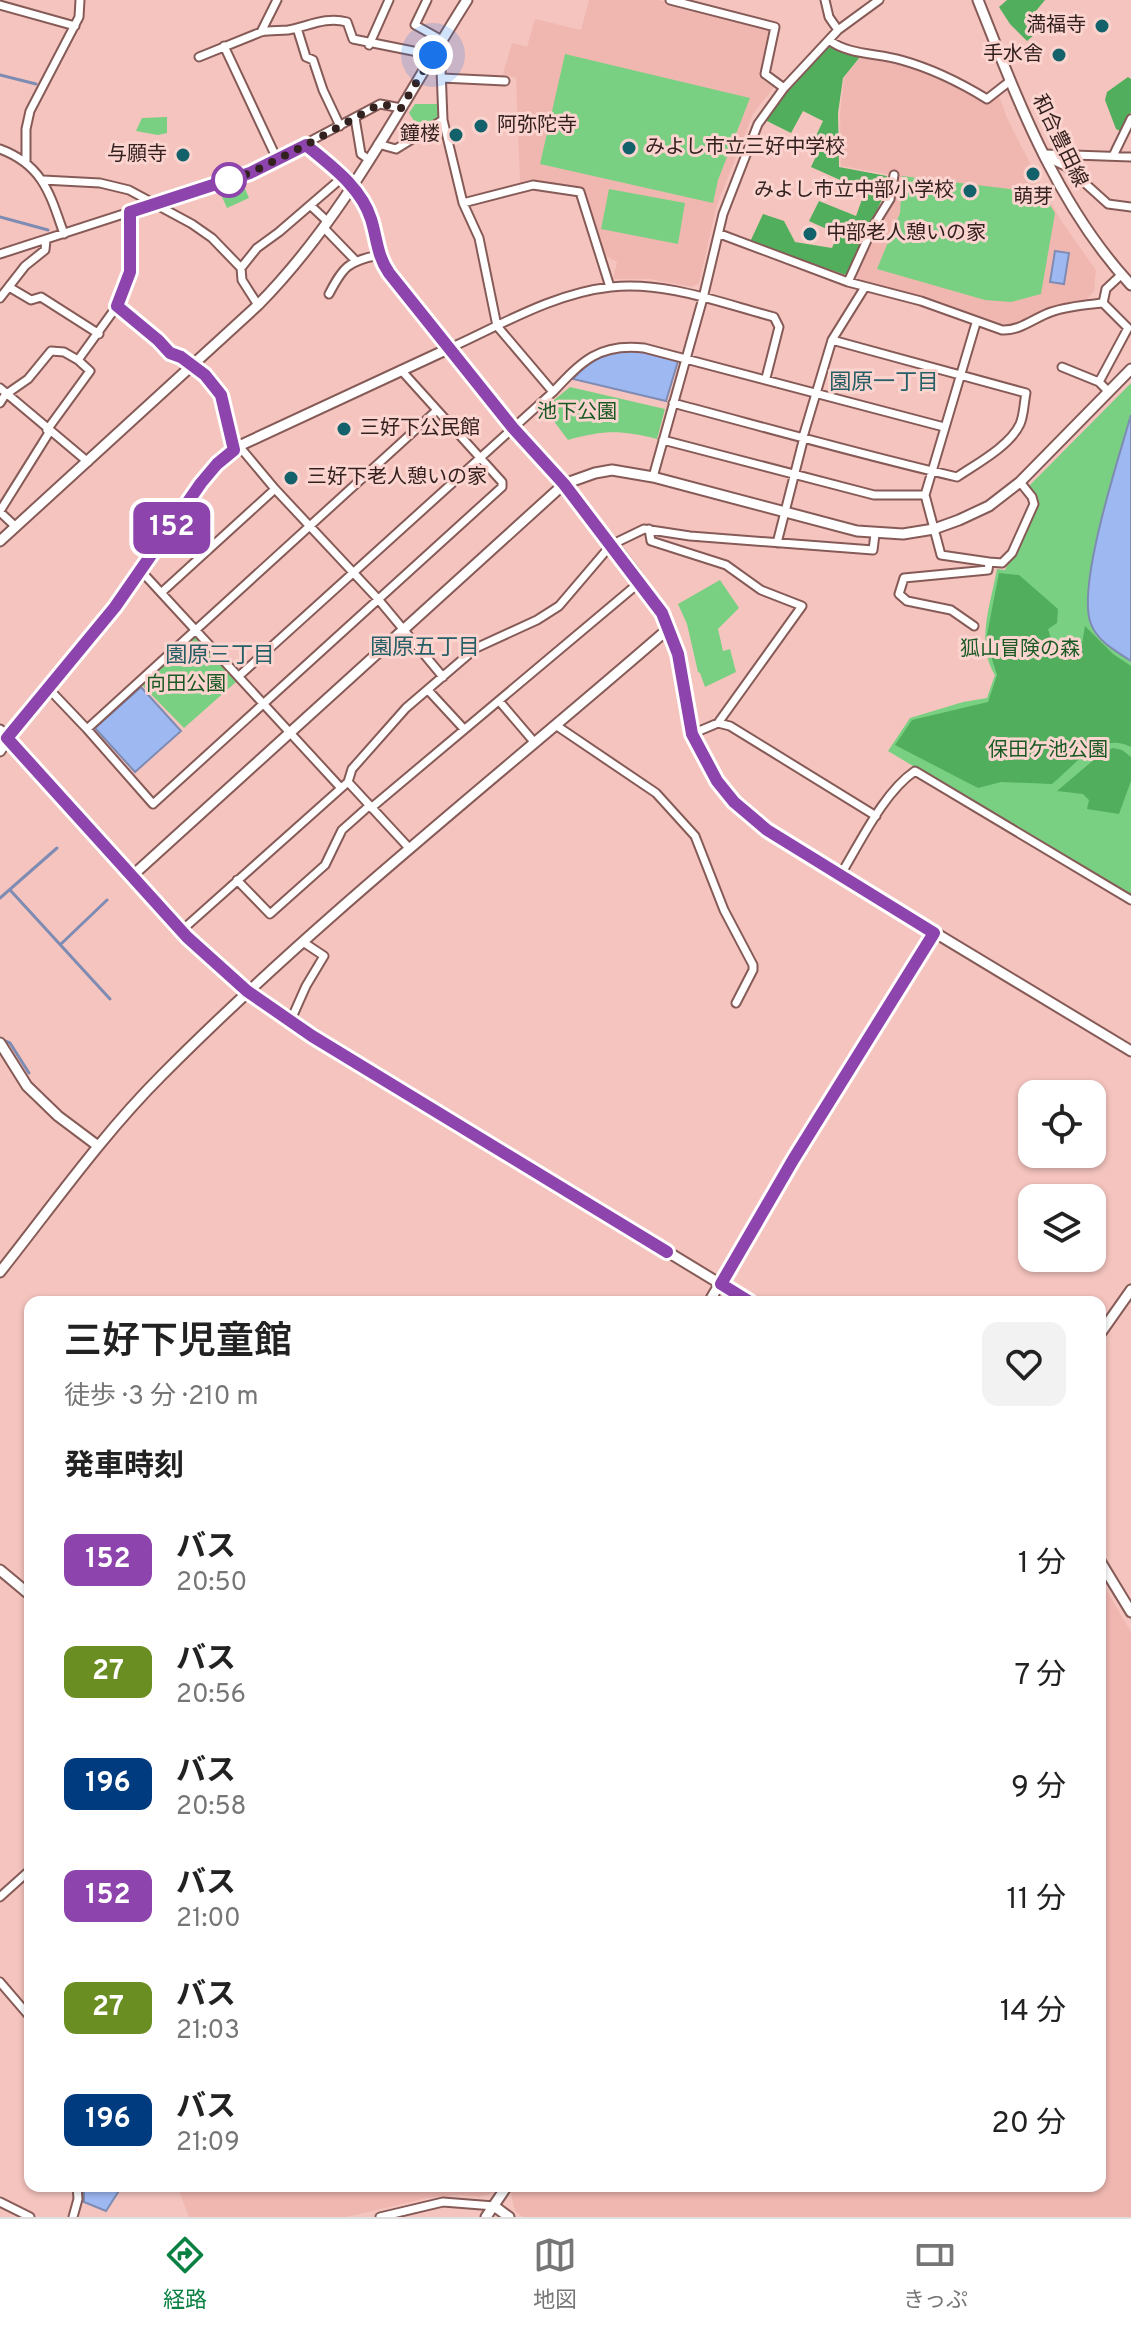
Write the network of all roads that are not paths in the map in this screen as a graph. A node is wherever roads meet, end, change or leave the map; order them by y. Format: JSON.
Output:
{"nodes":[{"id":1,"x":80,"y":0,"type":"edge"},
{"id":2,"x":277,"y":0,"type":"edge"},
{"id":3,"x":389,"y":0,"type":"edge"},
{"id":4,"x":427,"y":0,"type":"edge"},
{"id":5,"x":467,"y":0,"type":"edge"},
{"id":6,"x":670,"y":0,"type":"edge"},
{"id":7,"x":825,"y":0,"type":"edge"},
{"id":8,"x":879,"y":0,"type":"edge"},
{"id":9,"x":978,"y":0,"type":"edge"},
{"id":10,"x":0,"y":5,"type":"edge"},
{"id":11,"x":75,"y":26,"type":"junction"},
{"id":12,"x":297,"y":28,"type":"junction"},
{"id":13,"x":838,"y":30,"type":"junction"},
{"id":14,"x":261,"y":32,"type":"junction"},
{"id":15,"x":442,"y":40,"type":"junction"},
{"id":16,"x":829,"y":40,"type":"junction"},
{"id":17,"x":369,"y":45,"type":"junction"},
{"id":18,"x":224,"y":46,"type":"junction"},
{"id":19,"x":433,"y":55,"type":"junction"},
{"id":20,"x":199,"y":57,"type":"dead end"},
{"id":21,"x":442,"y":78,"type":"junction"},
{"id":22,"x":505,"y":81,"type":"dead end"},
{"id":23,"x":1010,"y":81,"type":"junction"},
{"id":24,"x":784,"y":88,"type":"junction"},
{"id":25,"x":401,"y":108,"type":"junction"},
{"id":26,"x":355,"y":118,"type":"junction"},
{"id":27,"x":1131,"y":119,"type":"edge"},
{"id":28,"x":443,"y":120,"type":"junction"},
{"id":29,"x":340,"y":126,"type":"junction"},
{"id":30,"x":378,"y":144,"type":"junction"},
{"id":31,"x":306,"y":145,"type":"junction"},
{"id":32,"x":0,"y":149,"type":"edge"},
{"id":33,"x":1041,"y":154,"type":"junction"},
{"id":34,"x":1113,"y":156,"type":"junction"},
{"id":35,"x":1131,"y":157,"type":"edge"},
{"id":36,"x":277,"y":159,"type":"junction"},
{"id":37,"x":368,"y":159,"type":"junction"},
{"id":38,"x":26,"y":161,"type":"junction"},
{"id":39,"x":894,"y":175,"type":"dead end"},
{"id":40,"x":344,"y":176,"type":"junction"},
{"id":41,"x":43,"y":180,"type":"junction"},
{"id":42,"x":351,"y":187,"type":"junction"},
{"id":43,"x":463,"y":203,"type":"junction"},
{"id":44,"x":153,"y":205,"type":"junction"},
{"id":45,"x":311,"y":206,"type":"junction"},
{"id":46,"x":1131,"y":207,"type":"edge"},
{"id":47,"x":130,"y":212,"type":"junction"},
{"id":48,"x":326,"y":225,"type":"junction"},
{"id":49,"x":64,"y":234,"type":"junction"},
{"id":50,"x":720,"y":234,"type":"junction"},
{"id":51,"x":46,"y":240,"type":"junction"},
{"id":52,"x":0,"y":254,"type":"edge"},
{"id":53,"x":379,"y":255,"type":"junction"},
{"id":54,"x":355,"y":260,"type":"junction"},
{"id":55,"x":241,"y":268,"type":"junction"},
{"id":56,"x":1121,"y":275,"type":"junction"},
{"id":57,"x":848,"y":282,"type":"junction"},
{"id":58,"x":1131,"y":285,"type":"edge"},
{"id":59,"x":9,"y":287,"type":"junction"},
{"id":60,"x":610,"y":287,"type":"junction"},
{"id":61,"x":865,"y":287,"type":"junction"},
{"id":62,"x":329,"y":294,"type":"dead end"},
{"id":63,"x":0,"y":298,"type":"edge"},
{"id":64,"x":703,"y":298,"type":"junction"},
{"id":65,"x":1103,"y":303,"type":"junction"},
{"id":66,"x":258,"y":305,"type":"junction"},
{"id":67,"x":117,"y":306,"type":"junction"},
{"id":68,"x":976,"y":323,"type":"junction"},
{"id":69,"x":497,"y":326,"type":"junction"},
{"id":70,"x":99,"y":334,"type":"junction"},
{"id":71,"x":832,"y":340,"type":"junction"},
{"id":72,"x":450,"y":348,"type":"junction"},
{"id":73,"x":686,"y":359,"type":"junction"},
{"id":74,"x":78,"y":360,"type":"junction"},
{"id":75,"x":191,"y":363,"type":"junction"},
{"id":76,"x":1062,"y":367,"type":"dead end"},
{"id":77,"x":1131,"y":369,"type":"edge"},
{"id":78,"x":401,"y":370,"type":"junction"},
{"id":79,"x":960,"y":374,"type":"junction"},
{"id":80,"x":766,"y":378,"type":"junction"},
{"id":81,"x":1099,"y":382,"type":"junction"},
{"id":82,"x":2,"y":391,"type":"edge"},
{"id":83,"x":1108,"y":391,"type":"junction"},
{"id":84,"x":553,"y":392,"type":"junction"},
{"id":85,"x":815,"y":393,"type":"junction"},
{"id":86,"x":0,"y":403,"type":"edge"},
{"id":87,"x":673,"y":403,"type":"junction"},
{"id":88,"x":436,"y":411,"type":"junction"},
{"id":89,"x":944,"y":427,"type":"junction"},
{"id":90,"x":513,"y":428,"type":"junction"},
{"id":91,"x":48,"y":431,"type":"junction"},
{"id":92,"x":803,"y":437,"type":"junction"},
{"id":93,"x":663,"y":440,"type":"junction"},
{"id":94,"x":236,"y":448,"type":"junction"},
{"id":95,"x":479,"y":457,"type":"junction"},
{"id":96,"x":88,"y":462,"type":"junction"},
{"id":97,"x":932,"y":472,"type":"junction"},
{"id":98,"x":793,"y":474,"type":"junction"},
{"id":99,"x":653,"y":477,"type":"junction"},
{"id":100,"x":1020,"y":482,"type":"junction"},
{"id":101,"x":564,"y":484,"type":"junction"},
{"id":102,"x":275,"y":489,"type":"junction"},
{"id":103,"x":925,"y":495,"type":"junction"},
{"id":104,"x":0,"y":512,"type":"edge"},
{"id":105,"x":783,"y":512,"type":"junction"},
{"id":106,"x":16,"y":527,"type":"junction"},
{"id":107,"x":310,"y":527,"type":"junction"},
{"id":108,"x":649,"y":529,"type":"junction"},
{"id":109,"x":934,"y":529,"type":"junction"},
{"id":110,"x":875,"y":534,"type":"junction"},
{"id":111,"x":0,"y":541,"type":"edge"},
{"id":112,"x":777,"y":543,"type":"junction"},
{"id":113,"x":611,"y":545,"type":"junction"},
{"id":114,"x":989,"y":562,"type":"junction"},
{"id":115,"x":142,"y":572,"type":"junction"},
{"id":116,"x":352,"y":572,"type":"junction"},
{"id":117,"x":640,"y":582,"type":"junction"},
{"id":118,"x":162,"y":592,"type":"junction"},
{"id":119,"x":378,"y":599,"type":"junction"},
{"id":120,"x":974,"y":626,"type":"dead end"},
{"id":121,"x":668,"y":629,"type":"junction"},
{"id":122,"x":196,"y":630,"type":"junction"},
{"id":123,"x":403,"y":630,"type":"junction"},
{"id":124,"x":239,"y":676,"type":"junction"},
{"id":125,"x":443,"y":677,"type":"junction"},
{"id":126,"x":47,"y":687,"type":"junction"},
{"id":127,"x":428,"y":690,"type":"junction"},
{"id":128,"x":500,"y":702,"type":"junction"},
{"id":129,"x":263,"y":703,"type":"junction"},
{"id":130,"x":718,"y":723,"type":"junction"},
{"id":131,"x":557,"y":726,"type":"junction"},
{"id":132,"x":87,"y":729,"type":"junction"},
{"id":133,"x":464,"y":729,"type":"junction"},
{"id":134,"x":289,"y":732,"type":"junction"},
{"id":135,"x":3,"y":734,"type":"edge"},
{"id":136,"x":692,"y":734,"type":"junction"},
{"id":137,"x":535,"y":743,"type":"junction"},
{"id":138,"x":0,"y":751,"type":"edge"},
{"id":139,"x":348,"y":782,"type":"junction"},
{"id":140,"x":340,"y":787,"type":"junction"},
{"id":141,"x":370,"y":807,"type":"junction"},
{"id":142,"x":876,"y":816,"type":"junction"},
{"id":143,"x":410,"y":849,"type":"junction"},
{"id":144,"x":841,"y":874,"type":"junction"},
{"id":145,"x":132,"y":876,"type":"junction"},
{"id":146,"x":237,"y":880,"type":"junction"},
{"id":147,"x":1131,"y":900,"type":"edge"},
{"id":148,"x":181,"y":931,"type":"junction"},
{"id":149,"x":934,"y":933,"type":"junction"},
{"id":150,"x":303,"y":942,"type":"junction"},
{"id":151,"x":247,"y":991,"type":"junction"},
{"id":152,"x":736,"y":1003,"type":"dead end"},
{"id":153,"x":290,"y":1022,"type":"junction"},
{"id":154,"x":0,"y":1043,"type":"edge"},
{"id":155,"x":1131,"y":1051,"type":"edge"},
{"id":156,"x":98,"y":1146,"type":"junction"},
{"id":157,"x":0,"y":1272,"type":"edge"},
{"id":158,"x":721,"y":1284,"type":"junction"},
{"id":159,"x":1131,"y":1290,"type":"edge"},
{"id":160,"x":713,"y":1296,"type":"edge"},
{"id":161,"x":740,"y":1296,"type":"edge"},
{"id":162,"x":1106,"y":1325,"type":"edge"},
{"id":163,"x":0,"y":1570,"type":"edge"},
{"id":164,"x":1106,"y":1571,"type":"edge"},
{"id":165,"x":24,"y":1590,"type":"edge"},
{"id":166,"x":1131,"y":1612,"type":"edge"},
{"id":167,"x":24,"y":1875,"type":"edge"},
{"id":168,"x":0,"y":1897,"type":"edge"},
{"id":169,"x":0,"y":1982,"type":"edge"},
{"id":170,"x":24,"y":2010,"type":"edge"},
{"id":171,"x":77,"y":2192,"type":"edge"},
{"id":172,"x":503,"y":2192,"type":"edge"},
{"id":173,"x":0,"y":2202,"type":"edge"},
{"id":174,"x":494,"y":2206,"type":"junction"},
{"id":175,"x":30,"y":2217,"type":"edge"},
{"id":176,"x":73,"y":2217,"type":"edge"},
{"id":177,"x":380,"y":2217,"type":"edge"},
{"id":178,"x":486,"y":2217,"type":"edge"},
{"id":179,"x":509,"y":2217,"type":"edge"}],
"edges":[{"from":1,"to":11,"type":"street"},
{"from":2,"to":14,"type":"street"},
{"from":3,"to":17,"type":"street"},
{"from":4,"to":15,"type":"street"},
{"from":5,"to":15,"type":"street"},
{"from":6,"to":24,"type":"street"},
{"from":7,"to":13,"type":"street"},
{"from":8,"to":13,"type":"street"},
{"from":9,"to":23,"type":"street","name":"和合豊田線"},
{"from":10,"to":11,"type":"street"},
{"from":11,"to":38,"type":"street"},
{"from":12,"to":14,"type":"street"},
{"from":12,"to":17,"type":"street"},
{"from":12,"to":29,"type":"street"},
{"from":13,"to":16,"type":"street"},
{"from":14,"to":18,"type":"street"},
{"from":15,"to":19,"type":"street"},
{"from":16,"to":23,"type":"street"},
{"from":16,"to":24,"type":"street"},
{"from":17,"to":19,"type":"street"},
{"from":18,"to":20,"type":"street"},
{"from":18,"to":36,"type":"street"},
{"from":19,"to":21,"type":"street"},
{"from":19,"to":25,"type":"street"},
{"from":21,"to":22,"type":"street"},
{"from":21,"to":28,"type":"street"},
{"from":23,"to":33,"type":"street","name":"和合豊田線"},
{"from":24,"to":50,"type":"street"},
{"from":25,"to":26,"type":"street"},
{"from":25,"to":30,"type":"street"},
{"from":26,"to":29,"type":"street"},
{"from":26,"to":37,"type":"street"},
{"from":27,"to":34,"type":"street"},
{"from":28,"to":30,"type":"street"},
{"from":28,"to":43,"type":"street"},
{"from":29,"to":31,"type":"street"},
{"from":30,"to":37,"type":"street"},
{"from":31,"to":36,"type":"street"},
{"from":31,"to":40,"type":"street"},
{"from":32,"to":38,"type":"street"},
{"from":33,"to":34,"type":"street"},
{"from":33,"to":46,"type":"street"},
{"from":33,"to":56,"type":"street","name":"和合豊田線"},
{"from":34,"to":35,"type":"street"},
{"from":36,"to":44,"type":"street"},
{"from":37,"to":42,"type":"street"},
{"from":38,"to":41,"type":"street"},
{"from":39,"to":57,"type":"street"},
{"from":40,"to":42,"type":"street"},
{"from":40,"to":45,"type":"street"},
{"from":41,"to":44,"type":"street"},
{"from":41,"to":49,"type":"street"},
{"from":42,"to":48,"type":"street"},
{"from":42,"to":53,"type":"street"},
{"from":43,"to":60,"type":"street"},
{"from":43,"to":69,"type":"street"},
{"from":44,"to":47,"type":"street"},
{"from":44,"to":55,"type":"street"},
{"from":45,"to":48,"type":"street"},
{"from":45,"to":55,"type":"street"},
{"from":47,"to":49,"type":"street"},
{"from":47,"to":67,"type":"street"},
{"from":48,"to":54,"type":"street"},
{"from":48,"to":66,"type":"street"},
{"from":49,"to":51,"type":"street"},
{"from":50,"to":57,"type":"street"},
{"from":50,"to":64,"type":"street"},
{"from":51,"to":52,"type":"street"},
{"from":51,"to":59,"type":"street"},
{"from":53,"to":54,"type":"street"},
{"from":53,"to":72,"type":"street"},
{"from":54,"to":62,"type":"street"},
{"from":55,"to":66,"type":"street"},
{"from":56,"to":58,"type":"street","name":"和合豊田線"},
{"from":56,"to":65,"type":"street"},
{"from":57,"to":61,"type":"street"},
{"from":59,"to":63,"type":"street"},
{"from":59,"to":70,"type":"street"},
{"from":60,"to":64,"type":"street"},
{"from":60,"to":69,"type":"street"},
{"from":61,"to":68,"type":"street"},
{"from":61,"to":71,"type":"street"},
{"from":64,"to":73,"type":"street"},
{"from":64,"to":80,"type":"street"},
{"from":65,"to":68,"type":"street"},
{"from":65,"to":81,"type":"street"},
{"from":66,"to":75,"type":"street"},
{"from":67,"to":70,"type":"street"},
{"from":67,"to":75,"type":"street"},
{"from":68,"to":79,"type":"street"},
{"from":69,"to":72,"type":"street"},
{"from":69,"to":84,"type":"street"},
{"from":70,"to":74,"type":"street"},
{"from":71,"to":79,"type":"street"},
{"from":71,"to":85,"type":"street"},
{"from":72,"to":78,"type":"street"},
{"from":72,"to":90,"type":"street"},
{"from":73,"to":80,"type":"street"},
{"from":73,"to":84,"type":"street"},
{"from":73,"to":87,"type":"street"},
{"from":74,"to":82,"type":"street"},
{"from":74,"to":91,"type":"street"},
{"from":75,"to":94,"type":"street"},
{"from":75,"to":96,"type":"street"},
{"from":76,"to":81,"type":"street"},
{"from":77,"to":83,"type":"street"},
{"from":78,"to":88,"type":"street"},
{"from":78,"to":94,"type":"street"},
{"from":79,"to":89,"type":"street"},
{"from":79,"to":97,"type":"street"},
{"from":80,"to":85,"type":"street"},
{"from":81,"to":83,"type":"street"},
{"from":82,"to":86,"type":"street"},
{"from":82,"to":91,"type":"street"},
{"from":83,"to":100,"type":"street"},
{"from":84,"to":90,"type":"street"},
{"from":85,"to":89,"type":"street"},
{"from":85,"to":92,"type":"street"},
{"from":87,"to":92,"type":"street"},
{"from":87,"to":93,"type":"street"},
{"from":88,"to":95,"type":"street"},
{"from":88,"to":107,"type":"street"},
{"from":89,"to":97,"type":"street"},
{"from":90,"to":95,"type":"street"},
{"from":90,"to":101,"type":"street"},
{"from":91,"to":96,"type":"street"},
{"from":91,"to":104,"type":"street"},
{"from":92,"to":97,"type":"street"},
{"from":92,"to":98,"type":"street"},
{"from":93,"to":98,"type":"street"},
{"from":93,"to":99,"type":"street"},
{"from":94,"to":102,"type":"street"},
{"from":94,"to":115,"type":"street"},
{"from":95,"to":116,"type":"street"},
{"from":95,"to":119,"type":"street"},
{"from":96,"to":106,"type":"street"},
{"from":97,"to":103,"type":"street"},
{"from":98,"to":103,"type":"street"},
{"from":98,"to":105,"type":"street"},
{"from":99,"to":101,"type":"street"},
{"from":99,"to":105,"type":"street"},
{"from":100,"to":109,"type":"street"},
{"from":100,"to":114,"type":"street"},
{"from":101,"to":113,"type":"street"},
{"from":101,"to":123,"type":"street"},
{"from":102,"to":107,"type":"street"},
{"from":102,"to":118,"type":"street"},
{"from":103,"to":109,"type":"street"},
{"from":104,"to":106,"type":"street"},
{"from":105,"to":110,"type":"street"},
{"from":105,"to":112,"type":"street"},
{"from":106,"to":111,"type":"street"},
{"from":107,"to":116,"type":"street"},
{"from":107,"to":122,"type":"street"},
{"from":108,"to":112,"type":"street"},
{"from":108,"to":113,"type":"street"},
{"from":108,"to":130,"type":"street"},
{"from":109,"to":110,"type":"street"},
{"from":109,"to":114,"type":"street"},
{"from":110,"to":112,"type":"street"},
{"from":113,"to":117,"type":"street"},
{"from":113,"to":125,"type":"street"},
{"from":114,"to":120,"type":"street"},
{"from":115,"to":118,"type":"street"},
{"from":115,"to":126,"type":"street"},
{"from":116,"to":119,"type":"street"},
{"from":116,"to":124,"type":"street"},
{"from":117,"to":121,"type":"street"},
{"from":117,"to":128,"type":"street"},
{"from":118,"to":122,"type":"street"},
{"from":119,"to":123,"type":"street"},
{"from":119,"to":129,"type":"street"},
{"from":121,"to":131,"type":"street"},
{"from":121,"to":136,"type":"street"},
{"from":122,"to":124,"type":"street"},
{"from":122,"to":132,"type":"street"},
{"from":123,"to":125,"type":"street"},
{"from":123,"to":134,"type":"street"},
{"from":124,"to":129,"type":"street"},
{"from":125,"to":127,"type":"street"},
{"from":126,"to":132,"type":"street"},
{"from":126,"to":135,"type":"street"},
{"from":127,"to":133,"type":"street"},
{"from":127,"to":139,"type":"street"},
{"from":128,"to":133,"type":"street"},
{"from":128,"to":137,"type":"street"},
{"from":129,"to":132,"type":"street"},
{"from":129,"to":134,"type":"street"},
{"from":130,"to":136,"type":"street"},
{"from":130,"to":142,"type":"street"},
{"from":131,"to":137,"type":"street"},
{"from":131,"to":152,"type":"street"},
{"from":133,"to":141,"type":"street"},
{"from":134,"to":140,"type":"street"},
{"from":134,"to":145,"type":"street"},
{"from":135,"to":138,"type":"street"},
{"from":135,"to":145,"type":"street"},
{"from":136,"to":144,"type":"street"},
{"from":137,"to":143,"type":"street"},
{"from":139,"to":140,"type":"street"},
{"from":139,"to":141,"type":"street"},
{"from":140,"to":146,"type":"street"},
{"from":141,"to":143,"type":"street"},
{"from":141,"to":146,"type":"street"},
{"from":142,"to":144,"type":"street"},
{"from":142,"to":147,"type":"street"},
{"from":143,"to":150,"type":"street"},
{"from":144,"to":149,"type":"street"},
{"from":145,"to":148,"type":"street"},
{"from":146,"to":148,"type":"street"},
{"from":148,"to":151,"type":"street"},
{"from":149,"to":155,"type":"street"},
{"from":149,"to":158,"type":"street"},
{"from":150,"to":151,"type":"street"},
{"from":150,"to":153,"type":"street"},
{"from":151,"to":153,"type":"street"},
{"from":151,"to":156,"type":"street"},
{"from":153,"to":158,"type":"street"},
{"from":154,"to":156,"type":"street"},
{"from":156,"to":157,"type":"street"},
{"from":158,"to":160,"type":"street"},
{"from":158,"to":161,"type":"street"},
{"from":159,"to":162,"type":"street"},
{"from":163,"to":165,"type":"street"},
{"from":164,"to":166,"type":"street"},
{"from":167,"to":168,"type":"street"},
{"from":169,"to":170,"type":"street"},
{"from":171,"to":176,"type":"street"},
{"from":172,"to":174,"type":"street"},
{"from":173,"to":175,"type":"street"},
{"from":174,"to":177,"type":"street"},
{"from":174,"to":178,"type":"street"},
{"from":174,"to":179,"type":"street"}]}
